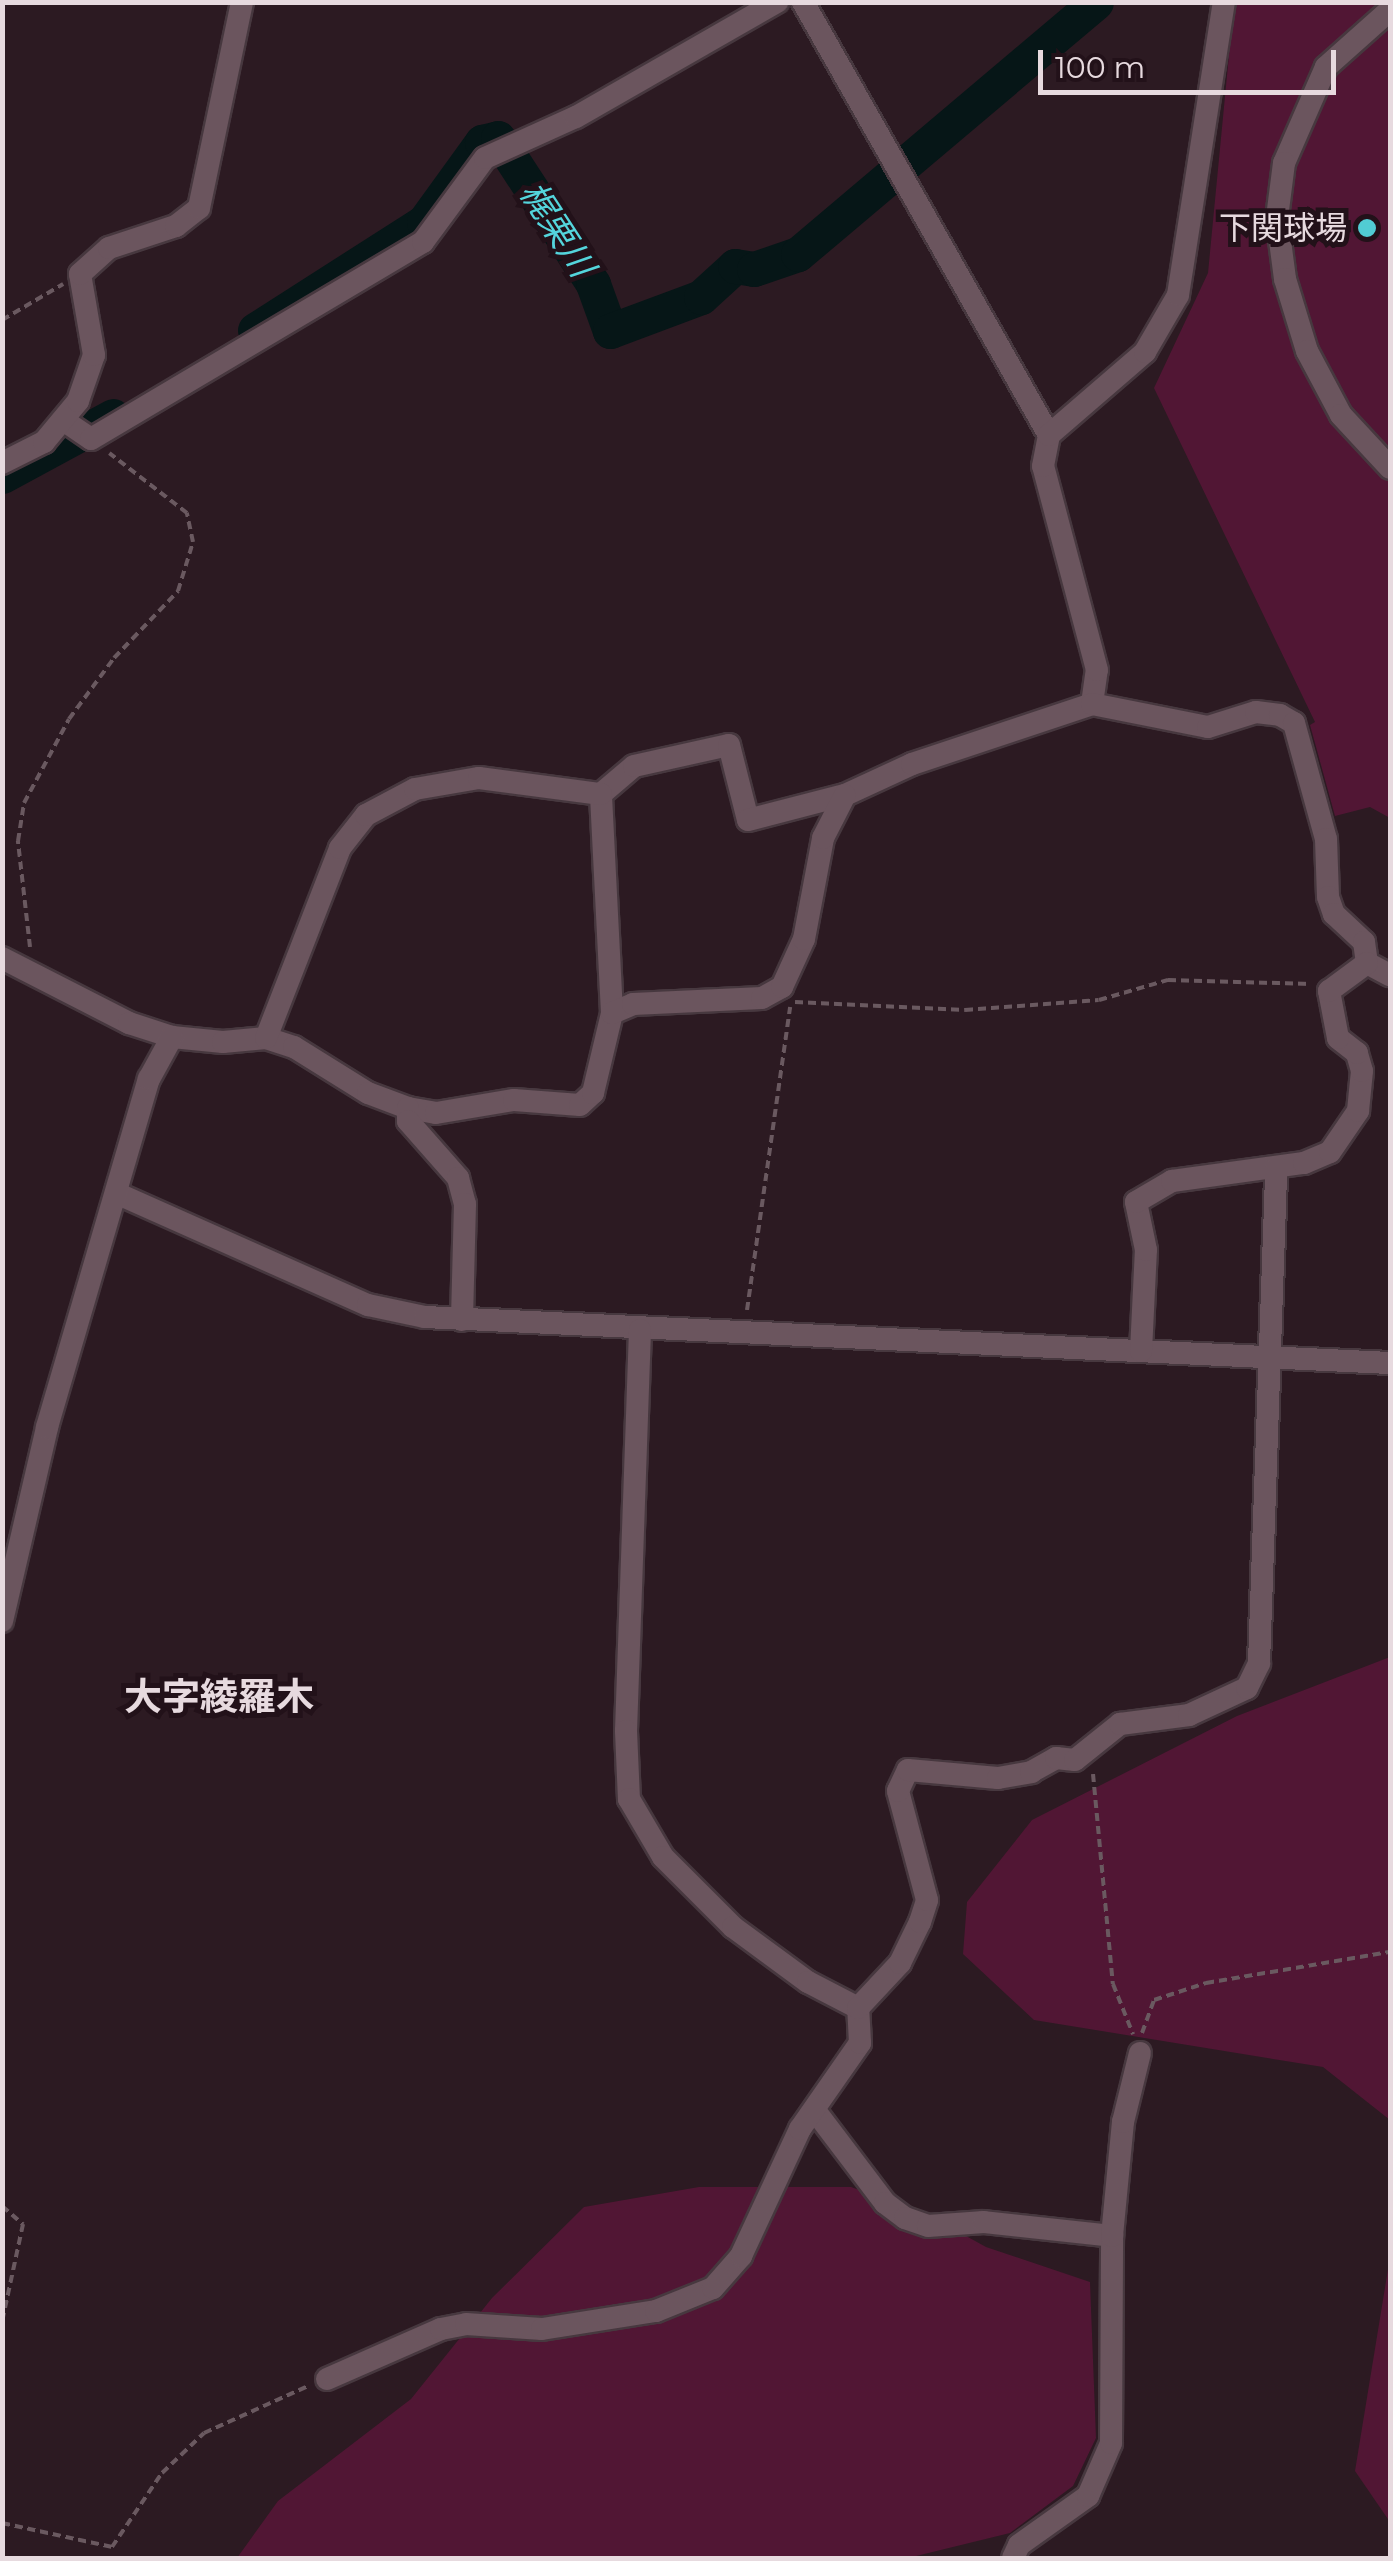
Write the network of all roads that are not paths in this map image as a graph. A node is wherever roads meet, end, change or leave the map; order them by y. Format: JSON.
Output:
{"nodes":[{"id":1,"x":242,"y":2,"type":"edge"},
{"id":2,"x":777,"y":2,"type":"edge"},
{"id":3,"x":803,"y":2,"type":"edge"},
{"id":4,"x":1224,"y":2,"type":"edge"},
{"id":5,"x":1390,"y":10,"type":"edge"},
{"id":6,"x":66,"y":422,"type":"junction"},
{"id":7,"x":1049,"y":435,"type":"junction"},
{"id":8,"x":2,"y":463,"type":"edge"},
{"id":9,"x":1390,"y":468,"type":"edge"},
{"id":10,"x":1092,"y":704,"type":"junction"},
{"id":11,"x":602,"y":794,"type":"junction"},
{"id":12,"x":845,"y":795,"type":"junction"},
{"id":13,"x":2,"y":958,"type":"edge"},
{"id":14,"x":1368,"y":963,"type":"junction"},
{"id":15,"x":1390,"y":976,"type":"edge"},
{"id":16,"x":612,"y":1013,"type":"junction"},
{"id":17,"x":172,"y":1037,"type":"junction"},
{"id":18,"x":266,"y":1038,"type":"junction"},
{"id":19,"x":408,"y":1108,"type":"junction"},
{"id":20,"x":1276,"y":1168,"type":"junction"},
{"id":21,"x":116,"y":1193,"type":"junction"},
{"id":22,"x":462,"y":1320,"type":"junction"},
{"id":23,"x":640,"y":1330,"type":"junction"},
{"id":24,"x":1141,"y":1351,"type":"junction"},
{"id":25,"x":1265,"y":1358,"type":"junction"},
{"id":26,"x":1390,"y":1363,"type":"edge"},
{"id":27,"x":2,"y":1621,"type":"edge"},
{"id":28,"x":858,"y":2008,"type":"junction"},
{"id":29,"x":1140,"y":2053,"type":"road end"},
{"id":30,"x":816,"y":2112,"type":"junction"},
{"id":31,"x":1112,"y":2236,"type":"junction"},
{"id":32,"x":326,"y":2378,"type":"road end"},
{"id":33,"x":1013,"y":2558,"type":"edge"}],
"edges":[{"from":1,"to":6,"type":"street"},
{"from":2,"to":6,"type":"street"},
{"from":3,"to":7,"type":"street"},
{"from":4,"to":7,"type":"street"},
{"from":5,"to":9,"type":"street"},
{"from":6,"to":8,"type":"street"},
{"from":7,"to":10,"type":"street"},
{"from":10,"to":12,"type":"street"},
{"from":10,"to":14,"type":"street"},
{"from":11,"to":12,"type":"street"},
{"from":11,"to":16,"type":"street"},
{"from":11,"to":18,"type":"street"},
{"from":12,"to":16,"type":"street"},
{"from":13,"to":17,"type":"street"},
{"from":14,"to":15,"type":"street"},
{"from":14,"to":20,"type":"street"},
{"from":16,"to":19,"type":"street"},
{"from":17,"to":18,"type":"street"},
{"from":17,"to":21,"type":"street"},
{"from":18,"to":19,"type":"street"},
{"from":19,"to":22,"type":"street"},
{"from":20,"to":24,"type":"street"},
{"from":20,"to":25,"type":"street"},
{"from":21,"to":22,"type":"street"},
{"from":21,"to":27,"type":"street"},
{"from":22,"to":23,"type":"street"},
{"from":23,"to":24,"type":"street"},
{"from":23,"to":28,"type":"street"},
{"from":24,"to":25,"type":"street"},
{"from":25,"to":26,"type":"street"},
{"from":25,"to":28,"type":"street"},
{"from":28,"to":30,"type":"street"},
{"from":29,"to":31,"type":"street"},
{"from":30,"to":31,"type":"street"},
{"from":30,"to":32,"type":"street"},
{"from":31,"to":33,"type":"street"}]}
